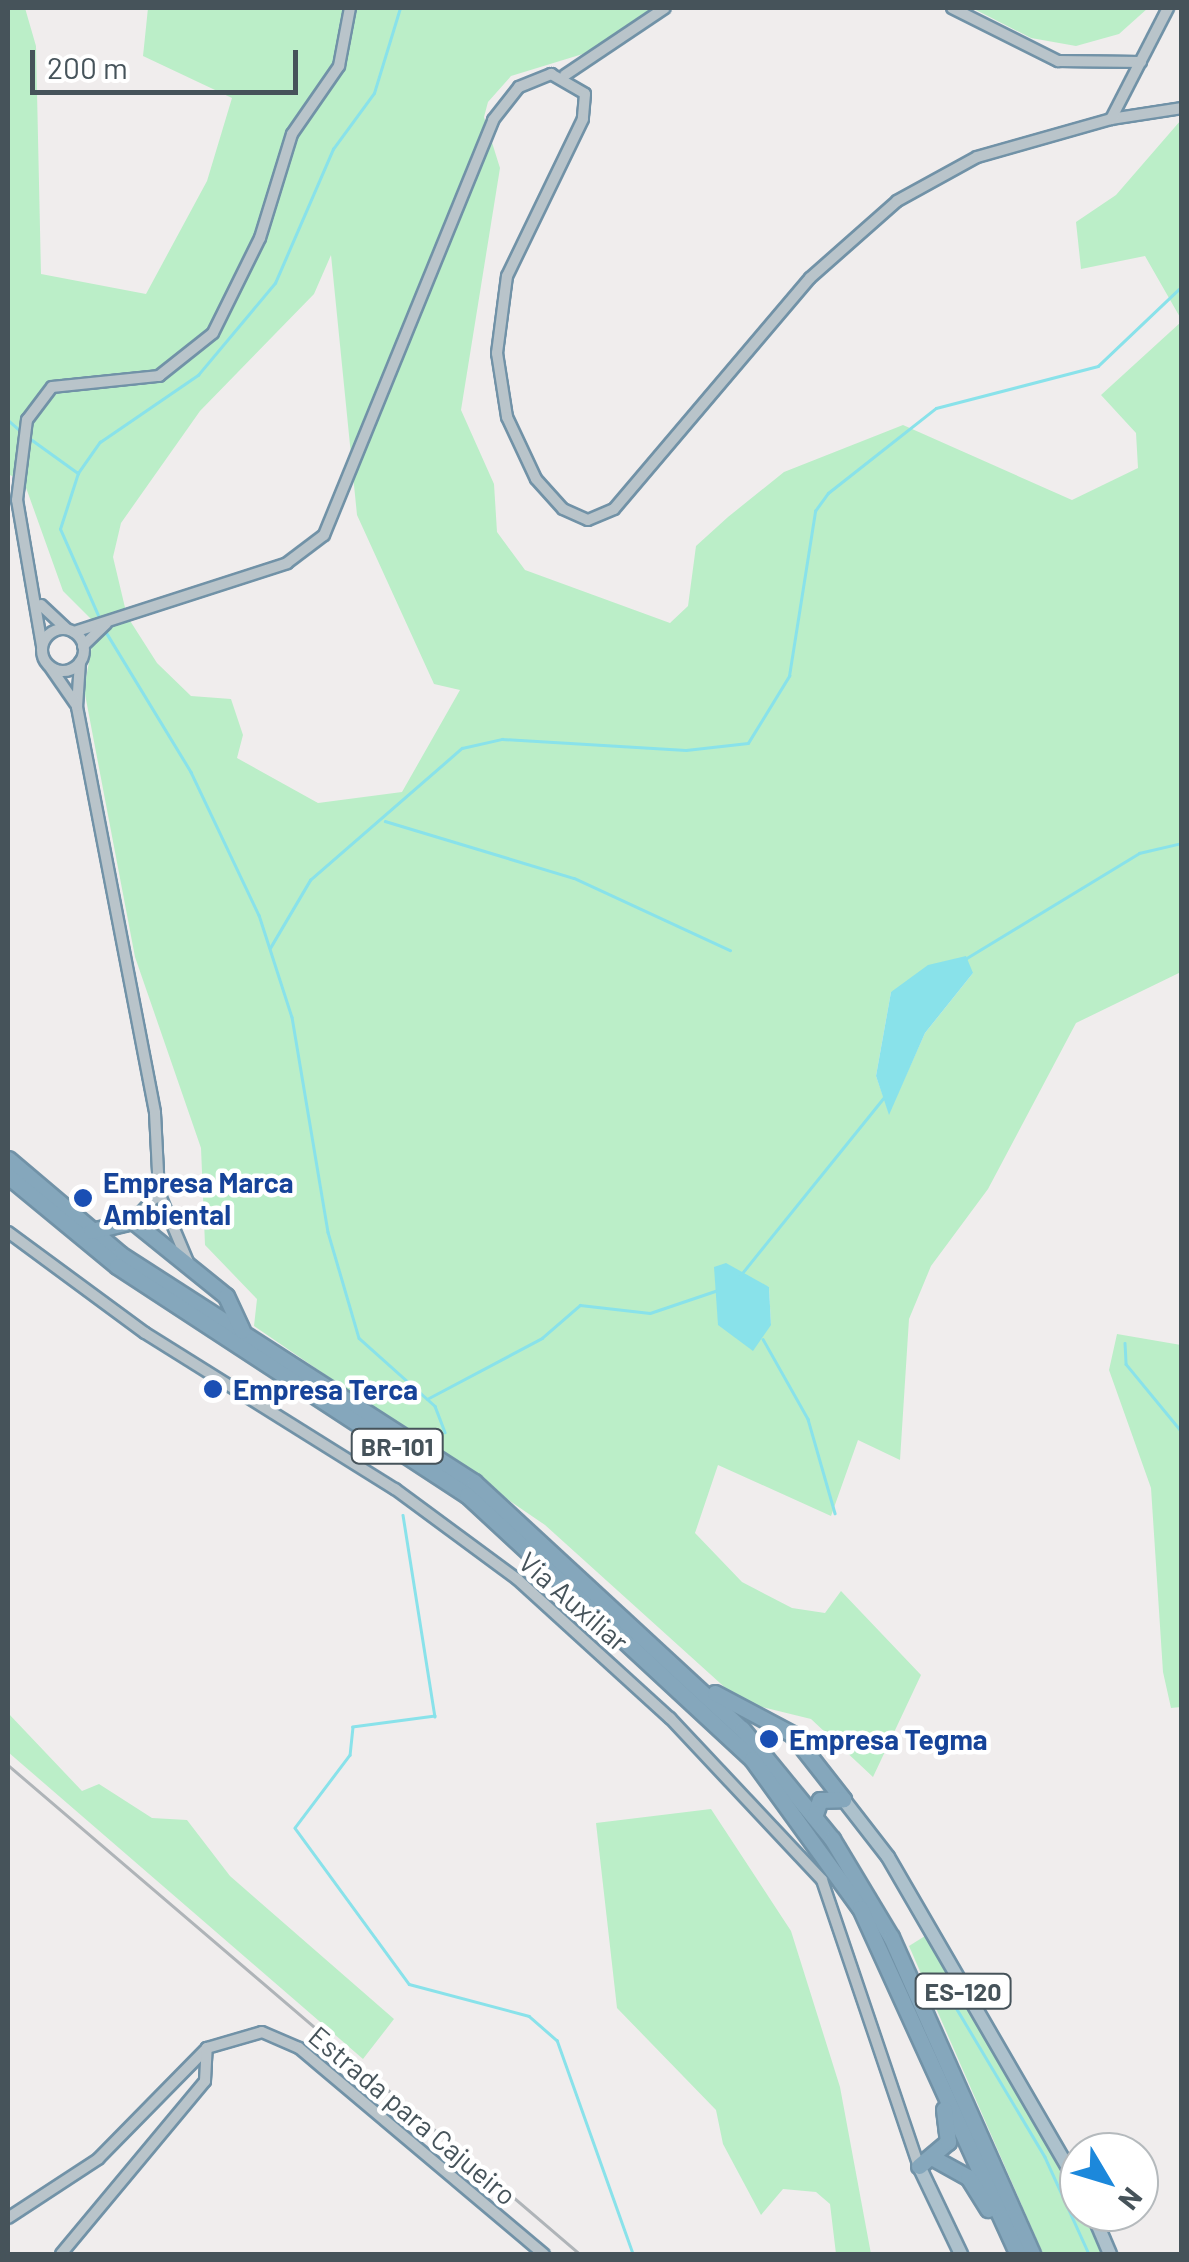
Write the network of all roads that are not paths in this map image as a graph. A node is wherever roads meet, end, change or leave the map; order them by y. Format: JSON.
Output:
{"nodes":[{"id":1,"x":350,"y":8,"type":"edge"},
{"id":2,"x":666,"y":8,"type":"edge"},
{"id":3,"x":952,"y":8,"type":"edge"},
{"id":4,"x":1168,"y":8,"type":"edge"},
{"id":5,"x":1141,"y":62,"type":"junction"},
{"id":6,"x":566,"y":76,"type":"junction"},
{"id":7,"x":1182,"y":108,"type":"edge"},
{"id":8,"x":1111,"y":119,"type":"junction"},
{"id":9,"x":41,"y":605,"type":"junction"},
{"id":10,"x":106,"y":623,"type":"junction"},
{"id":11,"x":70,"y":631,"type":"junction"},
{"id":12,"x":42,"y":646,"type":"junction"},
{"id":13,"x":83,"y":646,"type":"junction"},
{"id":14,"x":45,"y":662,"type":"junction"},
{"id":15,"x":80,"y":662,"type":"junction"},
{"id":16,"x":77,"y":707,"type":"junction"},
{"id":17,"x":8,"y":1159,"type":"edge"},
{"id":18,"x":8,"y":1176,"type":"edge"},
{"id":19,"x":159,"y":1193,"type":"junction"},
{"id":20,"x":133,"y":1221,"type":"junction"},
{"id":21,"x":91,"y":1231,"type":"junction"},
{"id":22,"x":8,"y":1232,"type":"edge"},
{"id":23,"x":189,"y":1264,"type":"junction"},
{"id":24,"x":242,"y":1331,"type":"junction"},
{"id":25,"x":678,"y":1666,"type":"junction"},
{"id":26,"x":843,"y":1800,"type":"junction"},
{"id":27,"x":814,"y":1817,"type":"junction"},
{"id":28,"x":924,"y":2043,"type":"junction"},
{"id":29,"x":206,"y":2048,"type":"junction"},
{"id":30,"x":1059,"y":2151,"type":"edge"},
{"id":31,"x":935,"y":2159,"type":"junction"},
{"id":32,"x":919,"y":2166,"type":"junction"},
{"id":33,"x":8,"y":2218,"type":"edge"},
{"id":34,"x":61,"y":2254,"type":"edge"},
{"id":35,"x":544,"y":2254,"type":"edge"},
{"id":36,"x":960,"y":2254,"type":"edge"},
{"id":37,"x":1017,"y":2254,"type":"edge"},
{"id":38,"x":1032,"y":2254,"type":"edge"}],
"edges":[{"from":1,"to":9,"type":"street"},
{"from":2,"to":6,"type":"street"},
{"from":3,"to":5,"type":"street"},
{"from":4,"to":5,"type":"street"},
{"from":5,"to":8,"type":"street"},
{"from":6,"to":8,"type":"street"},
{"from":6,"to":10,"type":"street"},
{"from":7,"to":8,"type":"street"},
{"from":9,"to":11,"type":"street"},
{"from":9,"to":12,"type":"street"},
{"from":10,"to":11,"type":"street"},
{"from":10,"to":13,"type":"street"},
{"from":11,"to":12,"type":"street"},
{"from":11,"to":13,"type":"street"},
{"from":12,"to":14,"type":"street"},
{"from":13,"to":15,"type":"street"},
{"from":14,"to":15,"type":"street"},
{"from":14,"to":16,"type":"street"},
{"from":15,"to":16,"type":"street"},
{"from":16,"to":19,"type":"street"},
{"from":17,"to":21,"type":"highway","number":"BR-101"},
{"from":18,"to":28,"type":"highway","number":"BR-101"},
{"from":19,"to":20,"type":"street"},
{"from":19,"to":23,"type":"street"},
{"from":20,"to":21,"type":"highway"},
{"from":20,"to":23,"type":"highway"},
{"from":21,"to":24,"type":"highway","number":"BR-101"},
{"from":22,"to":32,"type":"street","name":"Via Auxiliar"},
{"from":23,"to":24,"type":"highway"},
{"from":24,"to":25,"type":"highway","number":"BR-101"},
{"from":25,"to":26,"type":"highway"},
{"from":25,"to":27,"type":"highway","number":"BR-101"},
{"from":26,"to":27,"type":"highway"},
{"from":26,"to":30,"type":"main road","number":"ES-120"},
{"from":27,"to":38,"type":"highway","number":"BR-101"},
{"from":28,"to":31,"type":"highway"},
{"from":28,"to":37,"type":"highway","number":"BR-101"},
{"from":29,"to":33,"type":"street"},
{"from":29,"to":34,"type":"street"},
{"from":29,"to":35,"type":"street","name":"Estrada para Cajueiro"},
{"from":31,"to":32,"type":"highway"},
{"from":31,"to":37,"type":"highway"},
{"from":32,"to":36,"type":"main road"}]}
